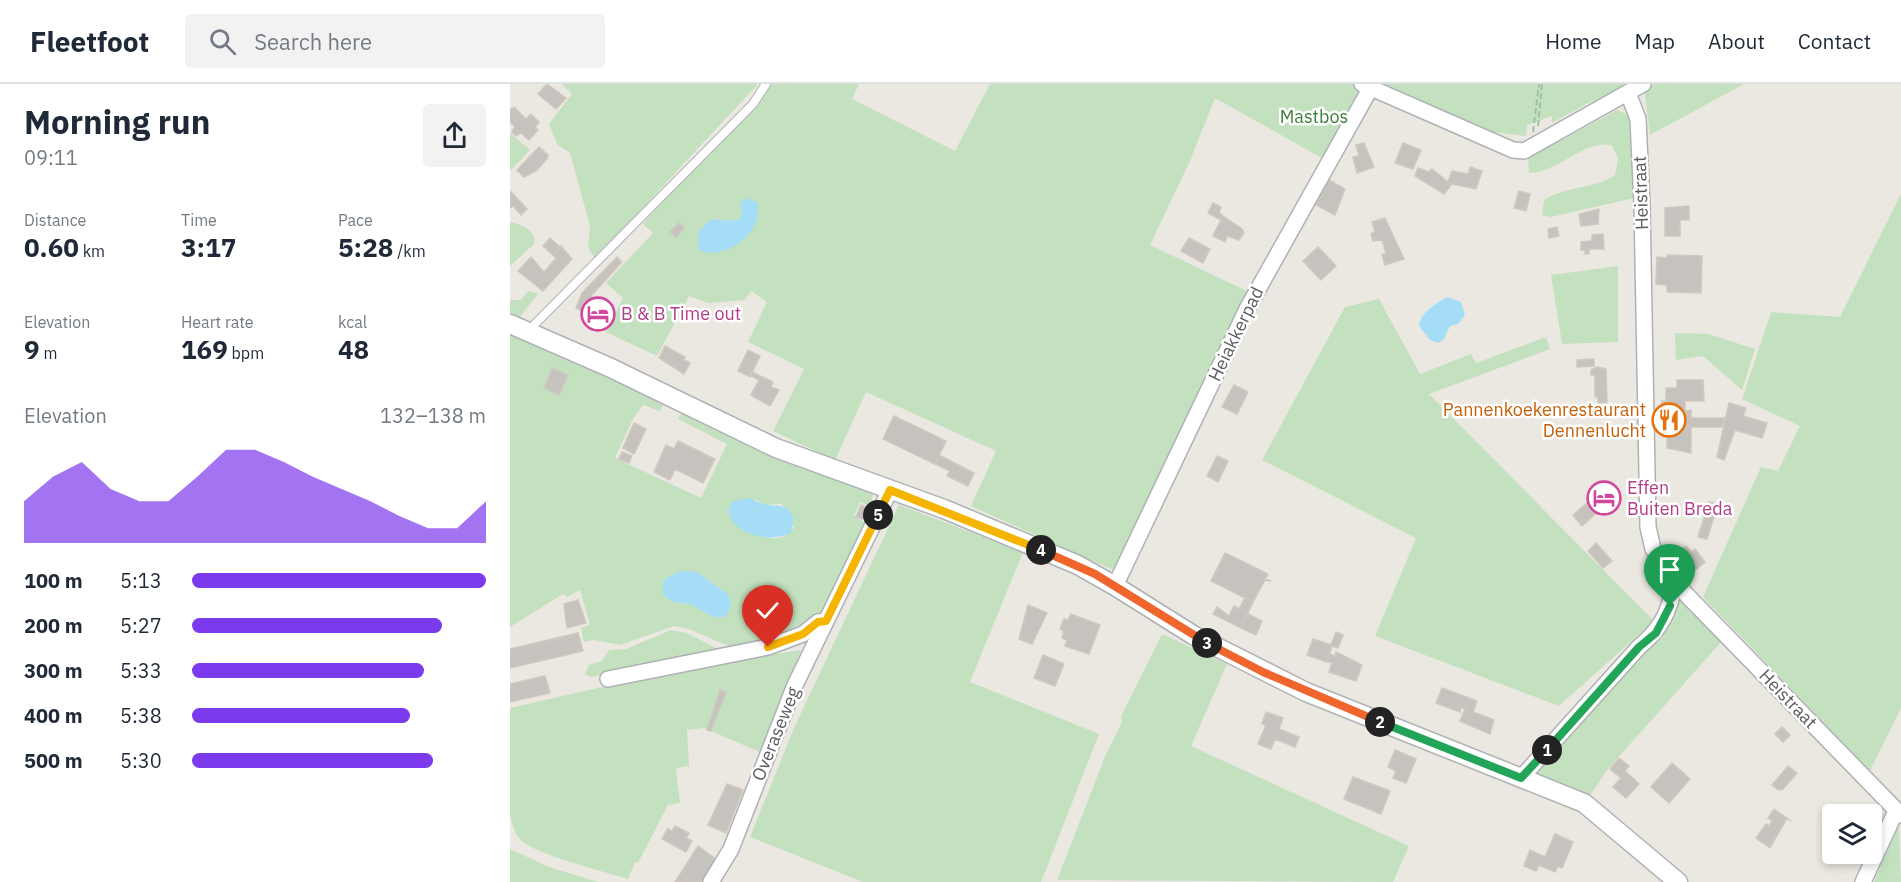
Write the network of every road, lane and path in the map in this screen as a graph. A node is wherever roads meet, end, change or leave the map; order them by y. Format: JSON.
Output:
{"nodes":[{"id":1,"x":766,"y":84,"type":"edge"},
{"id":2,"x":1541,"y":84,"type":"edge"},
{"id":3,"x":1643,"y":84,"type":"edge"},
{"id":4,"x":1366,"y":86,"type":"edge"},
{"id":5,"x":1628,"y":93,"type":"junction"},
{"id":6,"x":1533,"y":147,"type":"junction"},
{"id":7,"x":510,"y":324,"type":"edge"},
{"id":8,"x":527,"y":332,"type":"junction"},
{"id":9,"x":890,"y":490,"type":"junction"},
{"id":10,"x":1676,"y":582,"type":"junction"},
{"id":11,"x":1115,"y":586,"type":"junction"},
{"id":12,"x":826,"y":621,"type":"junction"},
{"id":13,"x":608,"y":679,"type":"dead end"},
{"id":14,"x":1521,"y":778,"type":"junction"},
{"id":15,"x":1898,"y":813,"type":"edge"},
{"id":16,"x":711,"y":882,"type":"edge"},
{"id":17,"x":1678,"y":882,"type":"edge"},
{"id":18,"x":1863,"y":882,"type":"edge"}],
"edges":[{"from":1,"to":8,"type":"lane"},
{"from":2,"to":6,"type":"path"},
{"from":2,"to":6,"type":"path"},
{"from":3,"to":5,"type":"street"},
{"from":4,"to":6,"type":"street"},
{"from":4,"to":11,"type":"street","name":"Heiakkerpad"},
{"from":5,"to":6,"type":"street"},
{"from":5,"to":10,"type":"street","name":"Heistraat"},
{"from":7,"to":8,"type":"street"},
{"from":8,"to":9,"type":"street"},
{"from":9,"to":11,"type":"street"},
{"from":9,"to":12,"type":"street","name":"Overaseweg"},
{"from":10,"to":14,"type":"street"},
{"from":10,"to":15,"type":"street","name":"Heistraat"},
{"from":11,"to":14,"type":"street"},
{"from":12,"to":13,"type":"street"},
{"from":12,"to":16,"type":"street","name":"Overaseweg"},
{"from":14,"to":17,"type":"street"},
{"from":15,"to":18,"type":"street"}]}
